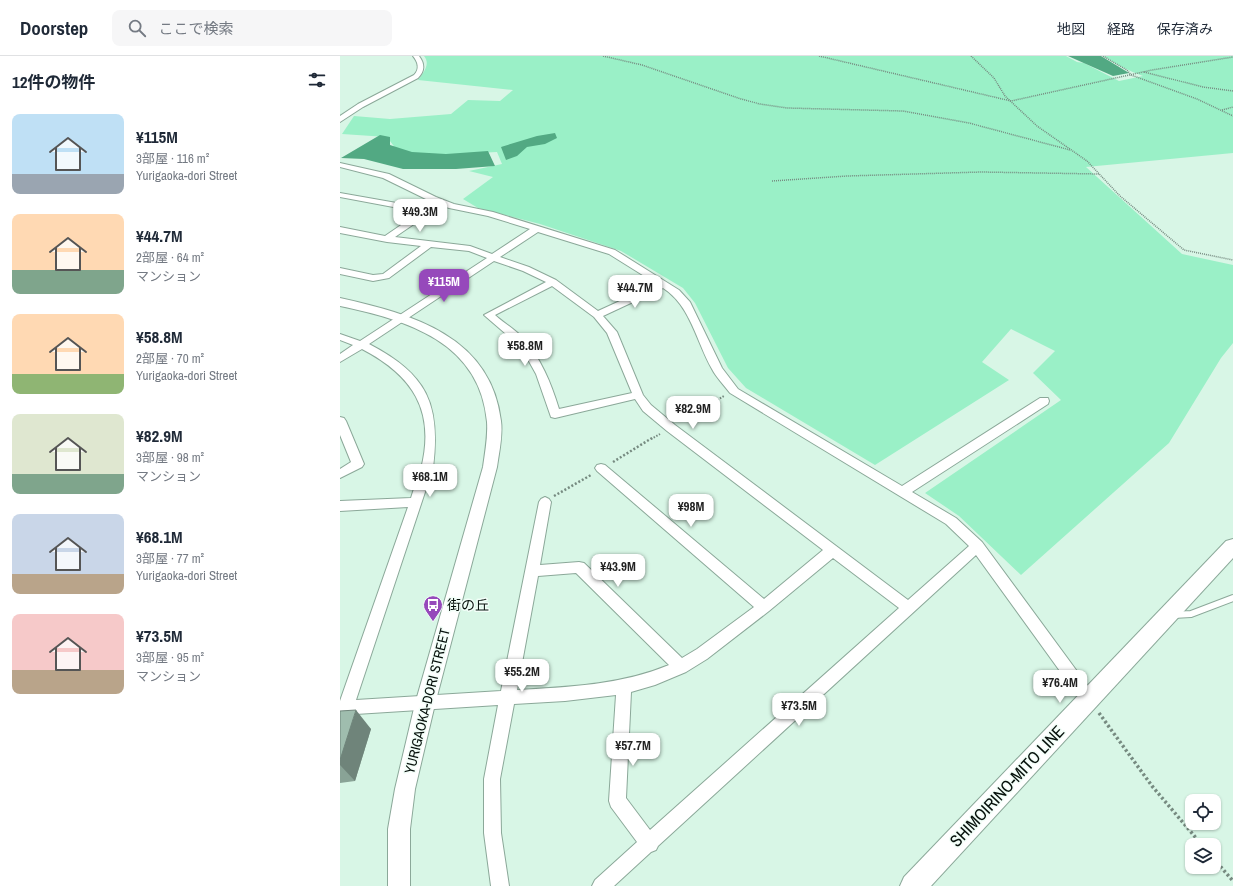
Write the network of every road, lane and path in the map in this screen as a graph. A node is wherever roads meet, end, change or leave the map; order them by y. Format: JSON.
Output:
{"nodes":[{"id":1,"x":416,"y":56,"type":"edge"},
{"id":2,"x":603,"y":56,"type":"edge"},
{"id":3,"x":819,"y":56,"type":"edge"},
{"id":4,"x":972,"y":56,"type":"edge"},
{"id":5,"x":1103,"y":56,"type":"edge"},
{"id":6,"x":1233,"y":57,"type":"edge"},
{"id":7,"x":1143,"y":72,"type":"junction"},
{"id":8,"x":1131,"y":75,"type":"junction"},
{"id":9,"x":1233,"y":91,"type":"edge"},
{"id":10,"x":1011,"y":101,"type":"junction"},
{"id":11,"x":1233,"y":107,"type":"edge"},
{"id":12,"x":1221,"y":110,"type":"junction"},
{"id":13,"x":1233,"y":116,"type":"edge"},
{"id":14,"x":340,"y":120,"type":"edge"},
{"id":15,"x":1070,"y":150,"type":"junction"},
{"id":16,"x":340,"y":165,"type":"edge"},
{"id":17,"x":1099,"y":174,"type":"junction"},
{"id":18,"x":772,"y":181,"type":"dead end"},
{"id":19,"x":340,"y":195,"type":"edge"},
{"id":20,"x":440,"y":202,"type":"junction"},
{"id":21,"x":426,"y":211,"type":"junction"},
{"id":22,"x":536,"y":229,"type":"junction"},
{"id":23,"x":340,"y":230,"type":"edge"},
{"id":24,"x":387,"y":239,"type":"junction"},
{"id":25,"x":428,"y":244,"type":"junction"},
{"id":26,"x":494,"y":256,"type":"junction"},
{"id":27,"x":1233,"y":260,"type":"edge"},
{"id":28,"x":340,"y":271,"type":"edge"},
{"id":29,"x":553,"y":282,"type":"junction"},
{"id":30,"x":664,"y":284,"type":"junction"},
{"id":31,"x":340,"y":302,"type":"edge"},
{"id":32,"x":597,"y":315,"type":"junction"},
{"id":33,"x":403,"y":317,"type":"junction"},
{"id":34,"x":340,"y":337,"type":"edge"},
{"id":35,"x":363,"y":344,"type":"junction"},
{"id":36,"x":340,"y":359,"type":"edge"},
{"id":37,"x":734,"y":390,"type":"junction"},
{"id":38,"x":638,"y":395,"type":"junction"},
{"id":39,"x":1044,"y":401,"type":"dead end"},
{"id":40,"x":340,"y":421,"type":"edge"},
{"id":41,"x":671,"y":428,"type":"junction"},
{"id":42,"x":601,"y":468,"type":"junction"},
{"id":43,"x":340,"y":474,"type":"edge"},
{"id":44,"x":902,"y":492,"type":"junction"},
{"id":45,"x":416,"y":502,"type":"junction"},
{"id":46,"x":545,"y":502,"type":"joint"},
{"id":47,"x":340,"y":506,"type":"edge"},
{"id":48,"x":977,"y":546,"type":"junction"},
{"id":49,"x":1233,"y":546,"type":"edge"},
{"id":50,"x":833,"y":550,"type":"junction"},
{"id":51,"x":532,"y":571,"type":"junction"},
{"id":52,"x":1233,"y":598,"type":"edge"},
{"id":53,"x":764,"y":607,"type":"junction"},
{"id":54,"x":909,"y":608,"type":"junction"},
{"id":55,"x":1169,"y":615,"type":"junction"},
{"id":56,"x":681,"y":667,"type":"junction"},
{"id":57,"x":624,"y":687,"type":"junction"},
{"id":58,"x":507,"y":698,"type":"junction"},
{"id":59,"x":1088,"y":698,"type":"junction"},
{"id":60,"x":425,"y":704,"type":"junction"},
{"id":61,"x":343,"y":708,"type":"edge"},
{"id":62,"x":1196,"y":838,"type":"edge"},
{"id":63,"x":650,"y":844,"type":"junction"},
{"id":64,"x":1221,"y":867,"type":"edge"},
{"id":65,"x":1233,"y":881,"type":"edge"},
{"id":66,"x":398,"y":885,"type":"edge"},
{"id":67,"x":500,"y":886,"type":"edge"},
{"id":68,"x":601,"y":886,"type":"edge"},
{"id":69,"x":913,"y":886,"type":"edge"}],
"edges":[{"from":1,"to":14,"type":"street"},
{"from":2,"to":15,"type":"path"},
{"from":3,"to":10,"type":"path"},
{"from":4,"to":10,"type":"path"},
{"from":5,"to":8,"type":"path"},
{"from":6,"to":7,"type":"path"},
{"from":7,"to":8,"type":"path"},
{"from":7,"to":9,"type":"path"},
{"from":8,"to":10,"type":"path"},
{"from":8,"to":12,"type":"path"},
{"from":10,"to":15,"type":"path"},
{"from":11,"to":12,"type":"path"},
{"from":12,"to":13,"type":"path"},
{"from":15,"to":17,"type":"path"},
{"from":16,"to":20,"type":"street"},
{"from":17,"to":18,"type":"path"},
{"from":17,"to":27,"type":"path"},
{"from":19,"to":21,"type":"street"},
{"from":20,"to":21,"type":"street"},
{"from":20,"to":22,"type":"street"},
{"from":21,"to":24,"type":"street"},
{"from":22,"to":26,"type":"street"},
{"from":22,"to":30,"type":"street"},
{"from":23,"to":24,"type":"street"},
{"from":24,"to":25,"type":"street"},
{"from":25,"to":26,"type":"street"},
{"from":25,"to":28,"type":"street"},
{"from":26,"to":29,"type":"street"},
{"from":26,"to":33,"type":"street"},
{"from":29,"to":32,"type":"street"},
{"from":29,"to":38,"type":"street"},
{"from":30,"to":32,"type":"street"},
{"from":30,"to":37,"type":"street"},
{"from":31,"to":33,"type":"street","name":"YURIGAOKA-DORI STREET"},
{"from":32,"to":38,"type":"street"},
{"from":33,"to":35,"type":"street"},
{"from":33,"to":60,"type":"street","name":"YURIGAOKA-DORI STREET"},
{"from":34,"to":35,"type":"street"},
{"from":35,"to":36,"type":"street"},
{"from":35,"to":45,"type":"street"},
{"from":37,"to":41,"type":"path"},
{"from":37,"to":44,"type":"street"},
{"from":38,"to":41,"type":"street"},
{"from":39,"to":44,"type":"street"},
{"from":40,"to":43,"type":"street"},
{"from":41,"to":42,"type":"path"},
{"from":41,"to":50,"type":"street"},
{"from":42,"to":46,"type":"path"},
{"from":42,"to":53,"type":"street"},
{"from":44,"to":48,"type":"street"},
{"from":45,"to":47,"type":"street"},
{"from":45,"to":61,"type":"street"},
{"from":46,"to":51,"type":"street"},
{"from":48,"to":54,"type":"street"},
{"from":48,"to":59,"type":"street"},
{"from":49,"to":55,"type":"main road","name":"SHIMOIRINO-MITO LINE"},
{"from":50,"to":53,"type":"street"},
{"from":50,"to":54,"type":"street"},
{"from":51,"to":56,"type":"street"},
{"from":51,"to":58,"type":"street"},
{"from":52,"to":55,"type":"lane"},
{"from":53,"to":56,"type":"street"},
{"from":54,"to":63,"type":"street"},
{"from":55,"to":59,"type":"main road","name":"SHIMOIRINO-MITO LINE"},
{"from":56,"to":57,"type":"street"},
{"from":57,"to":58,"type":"street"},
{"from":57,"to":63,"type":"street"},
{"from":58,"to":60,"type":"street"},
{"from":58,"to":67,"type":"street"},
{"from":59,"to":62,"type":"path"},
{"from":59,"to":69,"type":"main road","name":"SHIMOIRINO-MITO LINE"},
{"from":60,"to":61,"type":"street"},
{"from":60,"to":66,"type":"street","name":"YURIGAOKA-DORI STREET"},
{"from":63,"to":68,"type":"street"},
{"from":64,"to":65,"type":"path"}]}
